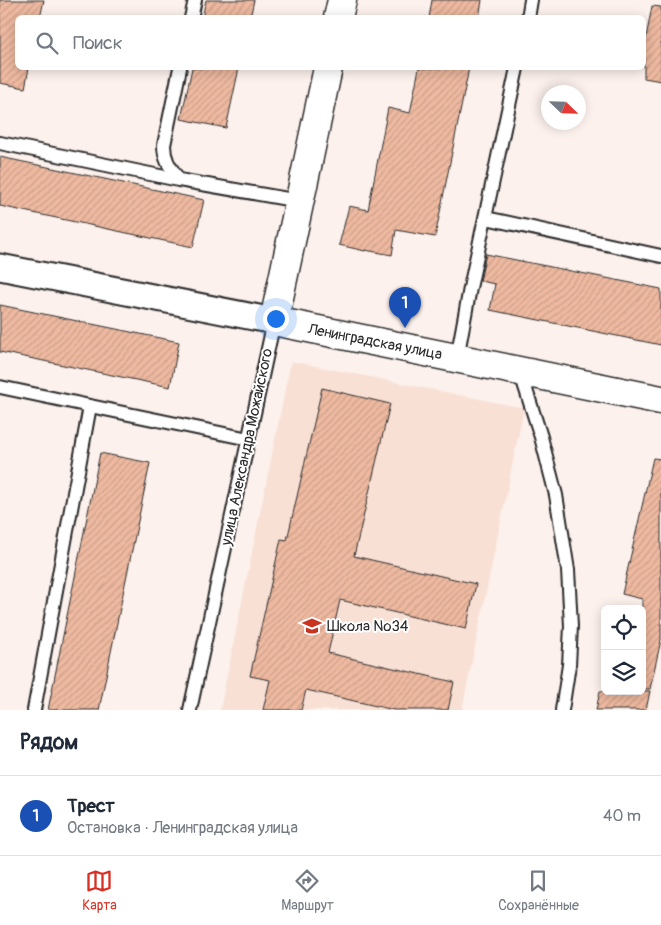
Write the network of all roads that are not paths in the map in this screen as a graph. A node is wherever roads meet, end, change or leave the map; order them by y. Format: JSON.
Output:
{"nodes":[{"id":1,"x":195,"y":0,"type":"edge"},
{"id":2,"x":342,"y":0,"type":"edge"},
{"id":3,"x":531,"y":0,"type":"edge"},
{"id":4,"x":192,"y":15,"type":"edge"},
{"id":5,"x":339,"y":15,"type":"edge"},
{"id":6,"x":528,"y":15,"type":"edge"},
{"id":7,"x":180,"y":70,"type":"edge"},
{"id":8,"x":328,"y":70,"type":"edge"},
{"id":9,"x":517,"y":70,"type":"edge"},
{"id":10,"x":0,"y":143,"type":"edge"},
{"id":11,"x":178,"y":180,"type":"junction"},
{"id":12,"x":299,"y":202,"type":"junction"},
{"id":13,"x":486,"y":218,"type":"junction"},
{"id":14,"x":661,"y":256,"type":"edge"},
{"id":15,"x":0,"y":267,"type":"edge"},
{"id":16,"x":274,"y":321,"type":"junction"},
{"id":17,"x":457,"y":358,"type":"junction"},
{"id":18,"x":520,"y":371,"type":"junction"},
{"id":19,"x":0,"y":387,"type":"edge"},
{"id":20,"x":661,"y":400,"type":"edge"},
{"id":21,"x":90,"y":406,"type":"junction"},
{"id":22,"x":248,"y":438,"type":"junction"},
{"id":23,"x":34,"y":710,"type":"edge"},
{"id":24,"x":190,"y":710,"type":"edge"},
{"id":25,"x":562,"y":710,"type":"edge"}],
"edges":[{"from":1,"to":4,"type":"lane"},
{"from":2,"to":5,"type":"street"},
{"from":3,"to":6,"type":"lane"},
{"from":7,"to":11,"type":"lane"},
{"from":8,"to":12,"type":"street","name":"улица Александра Можайского"},
{"from":9,"to":13,"type":"lane"},
{"from":10,"to":11,"type":"lane"},
{"from":11,"to":12,"type":"lane"},
{"from":12,"to":16,"type":"street","name":"улица Александра Можайского"},
{"from":13,"to":14,"type":"lane"},
{"from":13,"to":17,"type":"lane"},
{"from":15,"to":16,"type":"street","name":"Ленинградская улица"},
{"from":16,"to":17,"type":"street","name":"Ленинградская улица"},
{"from":16,"to":22,"type":"lane","name":"улица Александра Можайского"},
{"from":17,"to":18,"type":"street","name":"Ленинградская улица"},
{"from":18,"to":20,"type":"street","name":"Ленинградская улица"},
{"from":18,"to":25,"type":"lane"},
{"from":19,"to":21,"type":"lane"},
{"from":21,"to":22,"type":"lane"},
{"from":21,"to":23,"type":"lane"},
{"from":22,"to":24,"type":"lane","name":"улица Александра Можайского"}]}
